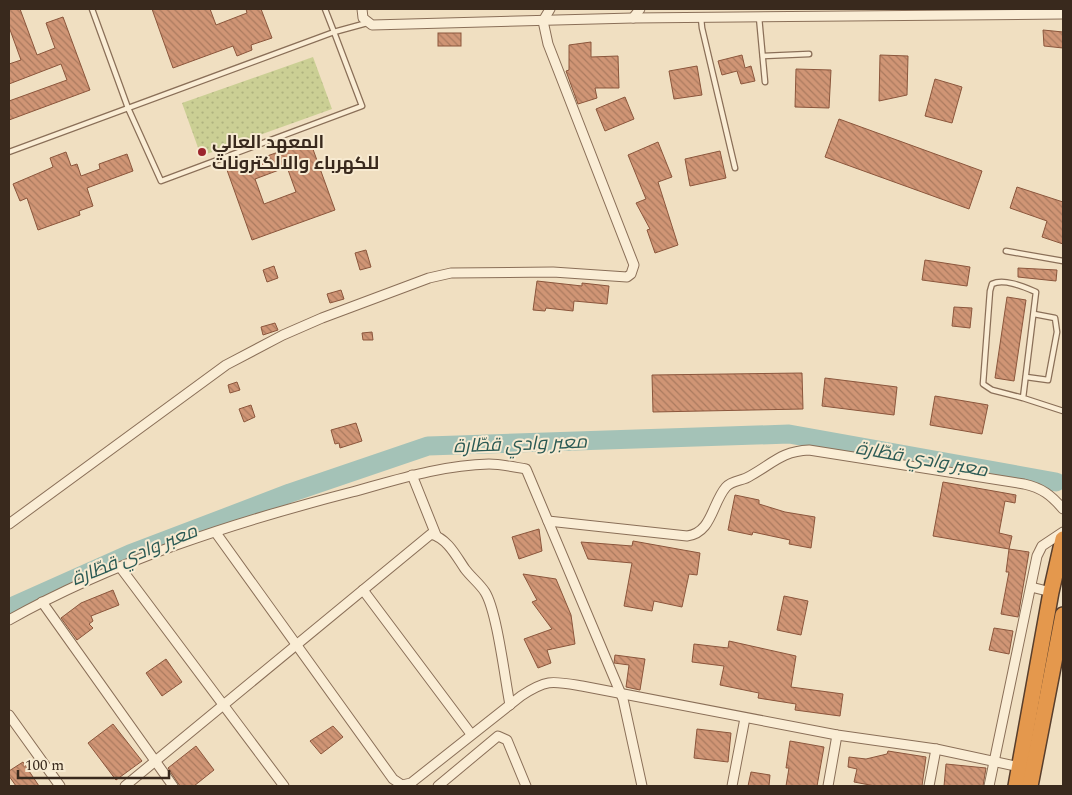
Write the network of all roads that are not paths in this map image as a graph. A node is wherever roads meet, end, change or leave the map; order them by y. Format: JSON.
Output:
{"nodes":[{"id":1,"x":92,"y":9,"type":"edge"},
{"id":2,"x":325,"y":9,"type":"edge"},
{"id":3,"x":362,"y":9,"type":"edge"},
{"id":4,"x":550,"y":9,"type":"edge"},
{"id":5,"x":640,"y":9,"type":"edge"},
{"id":6,"x":750,"y":9,"type":"edge"},
{"id":7,"x":854,"y":9,"type":"edge"},
{"id":8,"x":1063,"y":14,"type":"edge"},
{"id":9,"x":744,"y":17,"type":"junction"},
{"id":10,"x":759,"y":17,"type":"junction"},
{"id":11,"x":847,"y":17,"type":"junction"},
{"id":12,"x":633,"y":18,"type":"junction"},
{"id":13,"x":701,"y":18,"type":"junction"},
{"id":14,"x":543,"y":20,"type":"junction"},
{"id":15,"x":366,"y":23,"type":"junction"},
{"id":16,"x":334,"y":32,"type":"junction"},
{"id":17,"x":809,"y":54,"type":"dead end"},
{"id":18,"x":763,"y":56,"type":"junction"},
{"id":19,"x":766,"y":82,"type":"dead end"},
{"id":20,"x":128,"y":108,"type":"junction"},
{"id":21,"x":9,"y":152,"type":"edge"},
{"id":22,"x":735,"y":168,"type":"dead end"},
{"id":23,"x":1006,"y":251,"type":"dead end"},
{"id":24,"x":1063,"y":261,"type":"edge"},
{"id":25,"x":1034,"y":314,"type":"junction"},
{"id":26,"x":1026,"y":377,"type":"junction"},
{"id":27,"x":1024,"y":398,"type":"junction"},
{"id":28,"x":1063,"y":411,"type":"edge"},
{"id":29,"x":412,"y":474,"type":"junction"},
{"id":30,"x":1063,"y":509,"type":"edge"},
{"id":31,"x":548,"y":521,"type":"junction"},
{"id":32,"x":9,"y":524,"type":"edge"},
{"id":33,"x":1063,"y":532,"type":"edge"},
{"id":34,"x":216,"y":533,"type":"junction"},
{"id":35,"x":436,"y":535,"type":"junction"},
{"id":36,"x":1063,"y":539,"type":"edge"},
{"id":37,"x":120,"y":567,"type":"junction"},
{"id":38,"x":1031,"y":587,"type":"junction"},
{"id":39,"x":363,"y":590,"type":"junction"},
{"id":40,"x":1051,"y":592,"type":"junction"},
{"id":41,"x":42,"y":602,"type":"junction"},
{"id":42,"x":1063,"y":615,"type":"edge"},
{"id":43,"x":9,"y":620,"type":"edge"},
{"id":44,"x":296,"y":644,"type":"junction"},
{"id":45,"x":621,"y":693,"type":"junction"},
{"id":46,"x":510,"y":705,"type":"junction"},
{"id":47,"x":224,"y":706,"type":"junction"},
{"id":48,"x":9,"y":715,"type":"edge"},
{"id":49,"x":745,"y":718,"type":"junction"},
{"id":50,"x":472,"y":734,"type":"junction"},
{"id":51,"x":837,"y":735,"type":"junction"},
{"id":52,"x":936,"y":749,"type":"junction"},
{"id":53,"x":155,"y":761,"type":"junction"},
{"id":54,"x":994,"y":761,"type":"junction"},
{"id":55,"x":1020,"y":767,"type":"junction"},
{"id":56,"x":55,"y":785,"type":"edge"},
{"id":57,"x":124,"y":786,"type":"edge"},
{"id":58,"x":173,"y":786,"type":"edge"},
{"id":59,"x":284,"y":786,"type":"edge"},
{"id":60,"x":438,"y":786,"type":"edge"},
{"id":61,"x":526,"y":786,"type":"edge"},
{"id":62,"x":642,"y":786,"type":"edge"},
{"id":63,"x":732,"y":786,"type":"edge"},
{"id":64,"x":828,"y":786,"type":"edge"},
{"id":65,"x":928,"y":786,"type":"edge"},
{"id":66,"x":989,"y":786,"type":"edge"},
{"id":67,"x":1016,"y":786,"type":"edge"},
{"id":68,"x":1030,"y":786,"type":"edge"}],
"edges":[{"from":1,"to":20,"type":"lane"},
{"from":2,"to":16,"type":"lane"},
{"from":3,"to":15,"type":"street"},
{"from":4,"to":14,"type":"street"},
{"from":5,"to":12,"type":"street"},
{"from":6,"to":9,"type":"street"},
{"from":7,"to":11,"type":"street"},
{"from":8,"to":11,"type":"street"},
{"from":9,"to":10,"type":"street"},
{"from":9,"to":13,"type":"street"},
{"from":10,"to":11,"type":"street"},
{"from":10,"to":18,"type":"lane"},
{"from":12,"to":13,"type":"street"},
{"from":12,"to":14,"type":"street"},
{"from":13,"to":22,"type":"lane"},
{"from":14,"to":15,"type":"street"},
{"from":14,"to":32,"type":"street"},
{"from":15,"to":16,"type":"lane"},
{"from":16,"to":20,"type":"lane"},
{"from":16,"to":20,"type":"lane"},
{"from":17,"to":18,"type":"lane"},
{"from":18,"to":19,"type":"lane"},
{"from":20,"to":21,"type":"lane"},
{"from":23,"to":24,"type":"lane"},
{"from":25,"to":26,"type":"lane"},
{"from":25,"to":26,"type":"lane"},
{"from":25,"to":27,"type":"lane"},
{"from":26,"to":27,"type":"lane"},
{"from":27,"to":28,"type":"lane"},
{"from":29,"to":31,"type":"street"},
{"from":29,"to":34,"type":"street"},
{"from":29,"to":35,"type":"street"},
{"from":30,"to":31,"type":"street"},
{"from":31,"to":45,"type":"street"},
{"from":33,"to":38,"type":"street"},
{"from":34,"to":37,"type":"street"},
{"from":34,"to":44,"type":"street"},
{"from":35,"to":39,"type":"street"},
{"from":35,"to":46,"type":"street"},
{"from":36,"to":40,"type":"highway"},
{"from":37,"to":41,"type":"street"},
{"from":37,"to":47,"type":"street"},
{"from":38,"to":40,"type":"street"},
{"from":38,"to":54,"type":"street"},
{"from":39,"to":44,"type":"street"},
{"from":39,"to":50,"type":"street"},
{"from":40,"to":55,"type":"highway"},
{"from":41,"to":43,"type":"street"},
{"from":41,"to":53,"type":"street"},
{"from":42,"to":68,"type":"highway"},
{"from":44,"to":47,"type":"street"},
{"from":44,"to":50,"type":"street"},
{"from":45,"to":46,"type":"street"},
{"from":45,"to":49,"type":"street"},
{"from":45,"to":62,"type":"street"},
{"from":46,"to":50,"type":"street"},
{"from":47,"to":53,"type":"street"},
{"from":47,"to":59,"type":"street"},
{"from":48,"to":56,"type":"street"},
{"from":49,"to":51,"type":"street"},
{"from":49,"to":63,"type":"street"},
{"from":51,"to":52,"type":"street"},
{"from":51,"to":64,"type":"street"},
{"from":52,"to":54,"type":"street"},
{"from":52,"to":65,"type":"street"},
{"from":53,"to":57,"type":"street"},
{"from":53,"to":58,"type":"street"},
{"from":54,"to":55,"type":"street"},
{"from":54,"to":66,"type":"street"},
{"from":55,"to":67,"type":"highway"},
{"from":60,"to":61,"type":"street"}]}
